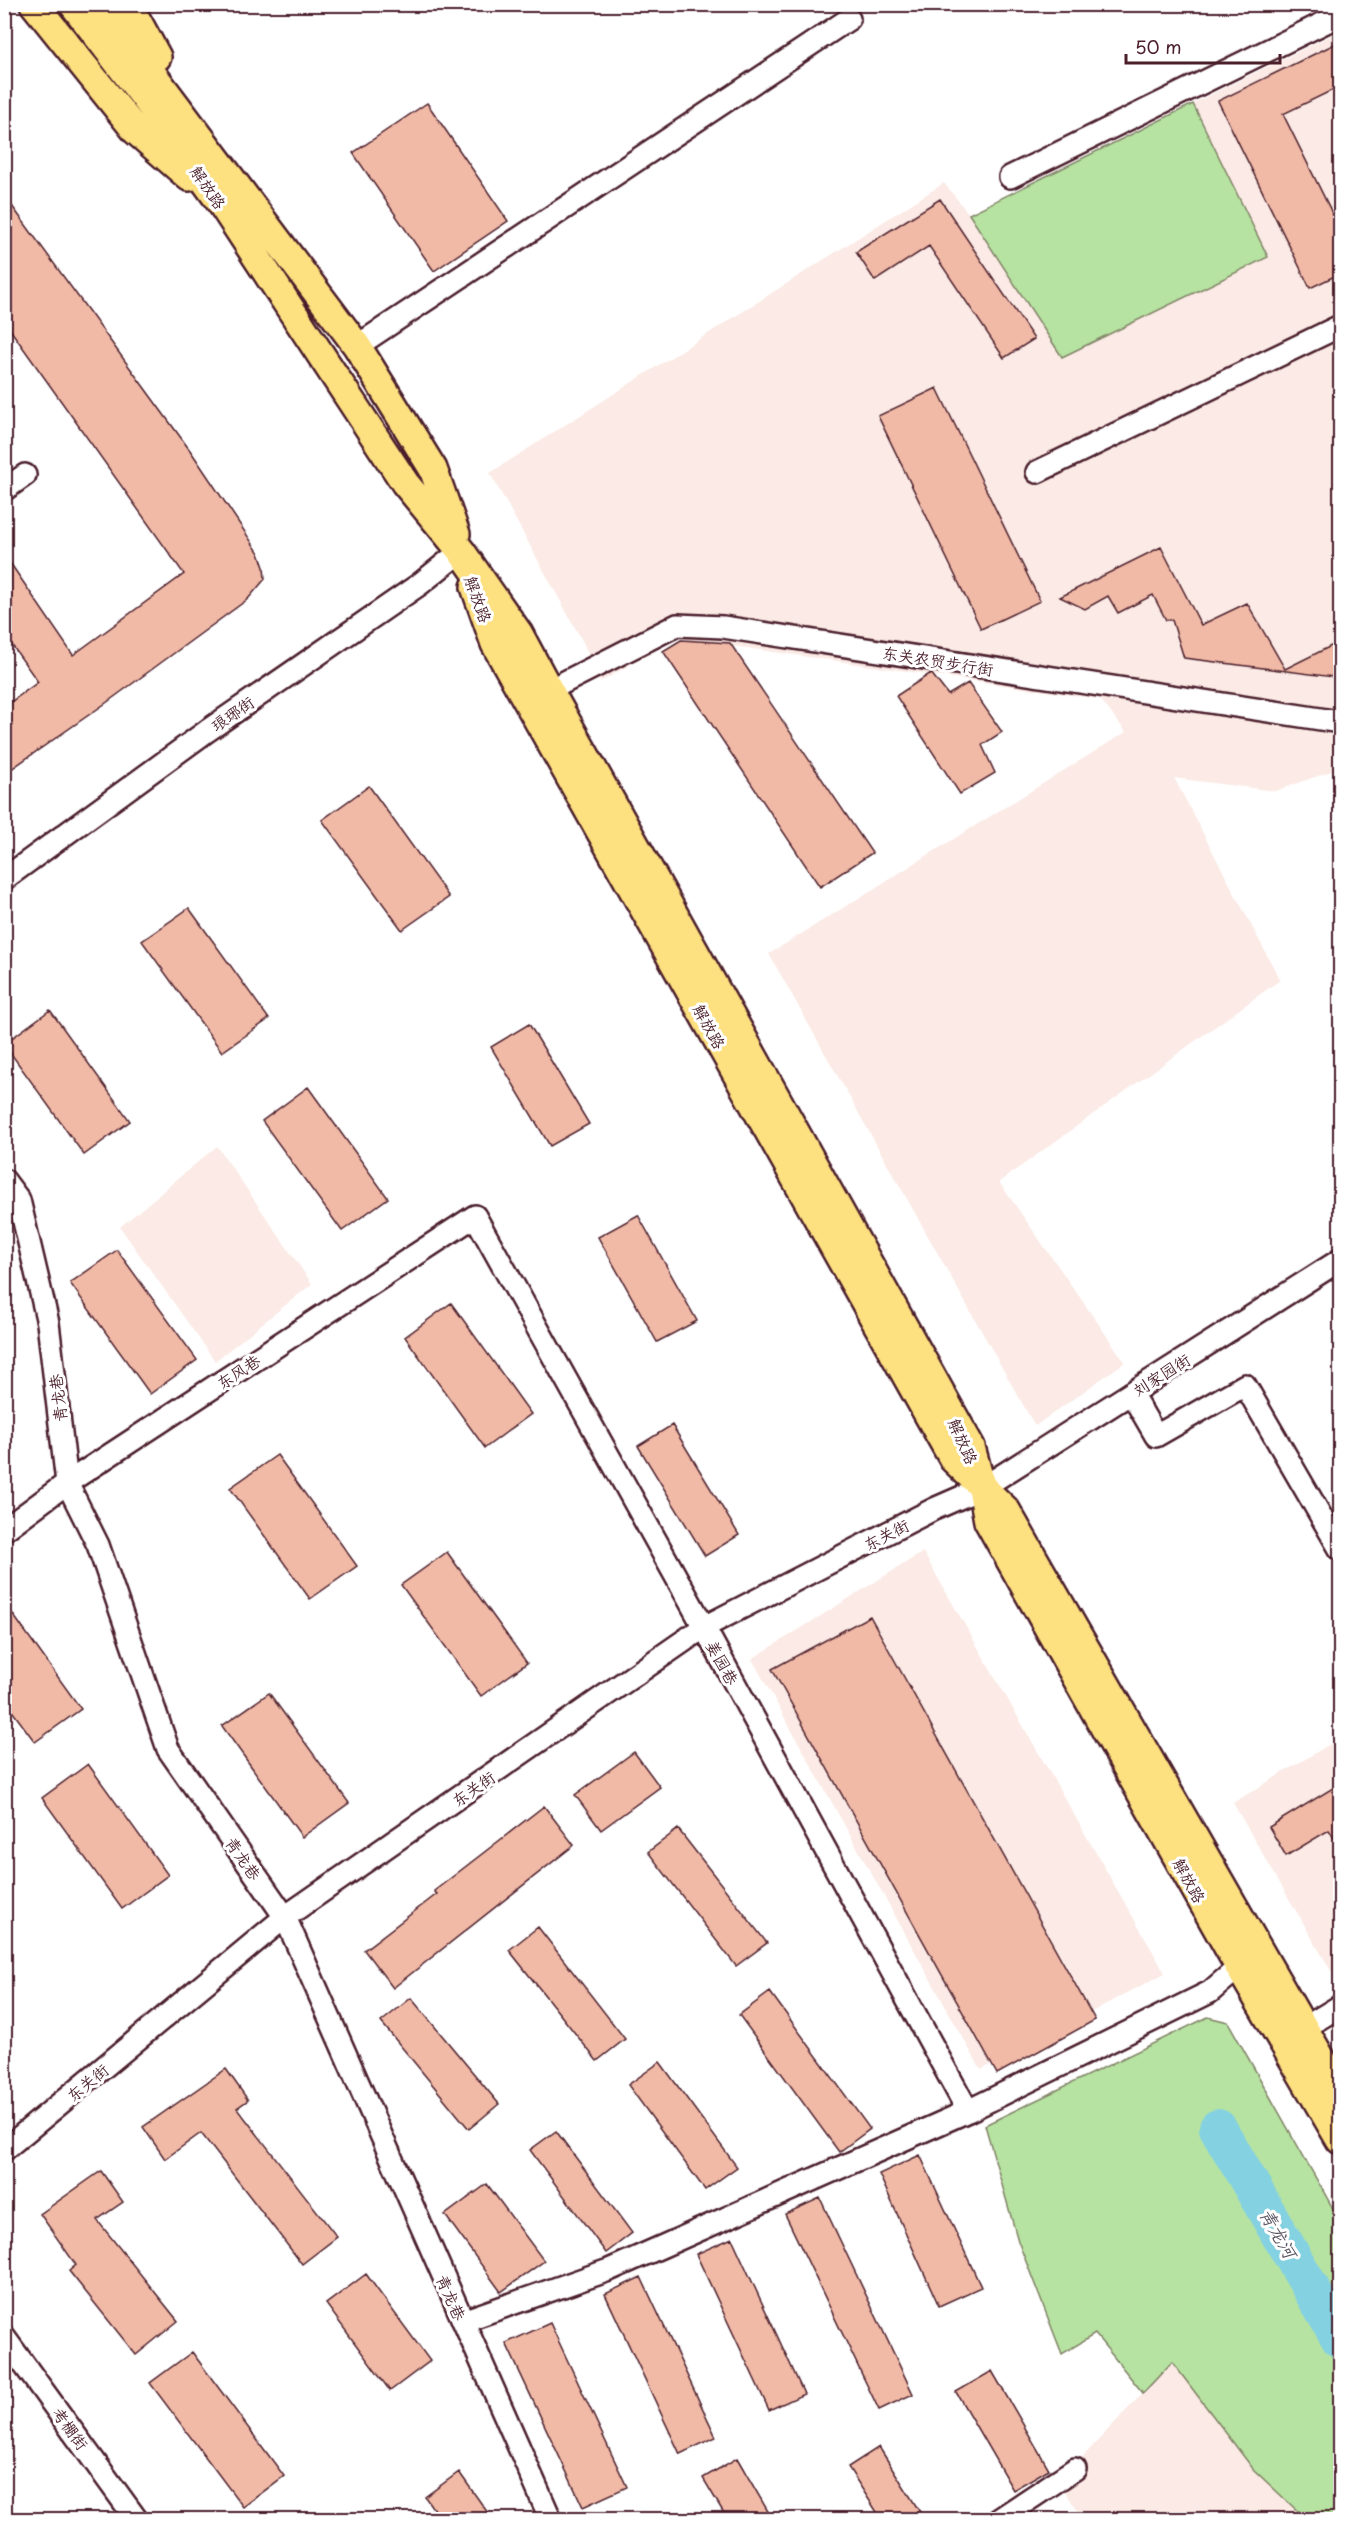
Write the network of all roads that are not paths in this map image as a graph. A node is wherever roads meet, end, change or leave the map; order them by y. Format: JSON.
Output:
{"nodes":[{"id":1,"x":34,"y":4,"type":"edge"},
{"id":2,"x":73,"y":4,"type":"edge"},
{"id":3,"x":100,"y":4,"type":"edge"},
{"id":4,"x":128,"y":4,"type":"edge"},
{"id":5,"x":1341,"y":15,"type":"edge"},
{"id":6,"x":849,"y":19,"type":"dead end"},
{"id":7,"x":196,"y":130,"type":"junction"},
{"id":8,"x":1010,"y":177,"type":"dead end"},
{"id":9,"x":220,"y":203,"type":"junction"},
{"id":10,"x":1341,"y":326,"type":"edge"},
{"id":11,"x":357,"y":346,"type":"junction"},
{"id":12,"x":1037,"y":472,"type":"dead end"},
{"id":13,"x":25,"y":475,"type":"dead end"},
{"id":14,"x":4,"y":490,"type":"edge"},
{"id":15,"x":462,"y":551,"type":"junction"},
{"id":16,"x":549,"y":690,"type":"junction"},
{"id":17,"x":1341,"y":722,"type":"edge"},
{"id":18,"x":4,"y":879,"type":"edge"},
{"id":19,"x":4,"y":1180,"type":"edge"},
{"id":20,"x":475,"y":1216,"type":"joint"},
{"id":21,"x":1341,"y":1260,"type":"edge"},
{"id":22,"x":1131,"y":1393,"type":"junction"},
{"id":23,"x":67,"y":1483,"type":"junction"},
{"id":24,"x":982,"y":1488,"type":"junction"},
{"id":25,"x":4,"y":1530,"type":"edge"},
{"id":26,"x":1341,"y":1549,"type":"edge"},
{"id":27,"x":704,"y":1627,"type":"junction"},
{"id":28,"x":285,"y":1917,"type":"junction"},
{"id":29,"x":1239,"y":1967,"type":"junction"},
{"id":30,"x":1341,"y":2006,"type":"edge"},
{"id":31,"x":1304,"y":2028,"type":"junction"},
{"id":32,"x":1341,"y":2091,"type":"edge"},
{"id":33,"x":968,"y":2111,"type":"junction"},
{"id":34,"x":1341,"y":2140,"type":"edge"},
{"id":35,"x":4,"y":2150,"type":"edge"},
{"id":36,"x":463,"y":2321,"type":"junction"},
{"id":37,"x":4,"y":2337,"type":"edge"},
{"id":38,"x":1075,"y":2469,"type":"dead end"},
{"id":39,"x":137,"y":2520,"type":"edge"},
{"id":40,"x":551,"y":2520,"type":"edge"},
{"id":41,"x":998,"y":2520,"type":"edge"}],
"edges":[{"from":1,"to":9,"type":"main road"},
{"from":2,"to":9,"type":"main road","name":"解放路"},
{"from":3,"to":7,"type":"main road","name":"解放路"},
{"from":4,"to":7,"type":"main road"},
{"from":5,"to":8,"type":"street"},
{"from":6,"to":11,"type":"street"},
{"from":7,"to":11,"type":"main road","name":"解放路"},
{"from":9,"to":15,"type":"main road","name":"解放路"},
{"from":10,"to":12,"type":"street"},
{"from":11,"to":15,"type":"main road","name":"解放路"},
{"from":13,"to":14,"type":"street"},
{"from":15,"to":16,"type":"main road","name":"解放路"},
{"from":15,"to":18,"type":"street","name":"琅琊街"},
{"from":15,"to":24,"type":"main road","name":"解放路"},
{"from":16,"to":17,"type":"street","name":"东关农贸步行街"},
{"from":16,"to":24,"type":"main road","name":"解放路"},
{"from":19,"to":23,"type":"street","name":"青龙巷"},
{"from":20,"to":23,"type":"street","name":"东风巷"},
{"from":20,"to":27,"type":"street","name":"姜园巷"},
{"from":21,"to":22,"type":"street","name":"刘家园街"},
{"from":22,"to":24,"type":"street","name":"刘家园街"},
{"from":22,"to":26,"type":"street"},
{"from":23,"to":25,"type":"street","name":"东风巷"},
{"from":23,"to":28,"type":"street","name":"青龙巷"},
{"from":24,"to":27,"type":"street","name":"东关街"},
{"from":24,"to":29,"type":"main road","name":"解放路"},
{"from":24,"to":31,"type":"main road","name":"解放路"},
{"from":27,"to":28,"type":"street","name":"东关街"},
{"from":27,"to":33,"type":"street","name":"姜园巷"},
{"from":28,"to":35,"type":"street","name":"东关街"},
{"from":28,"to":36,"type":"street","name":"青龙巷"},
{"from":29,"to":33,"type":"street"},
{"from":29,"to":34,"type":"main road","name":"解放路"},
{"from":30,"to":31,"type":"street"},
{"from":31,"to":32,"type":"main road","name":"解放路"},
{"from":33,"to":36,"type":"street"},
{"from":36,"to":40,"type":"street","name":"青龙巷"},
{"from":37,"to":39,"type":"street","name":"考棚街"},
{"from":38,"to":41,"type":"street"}]}
